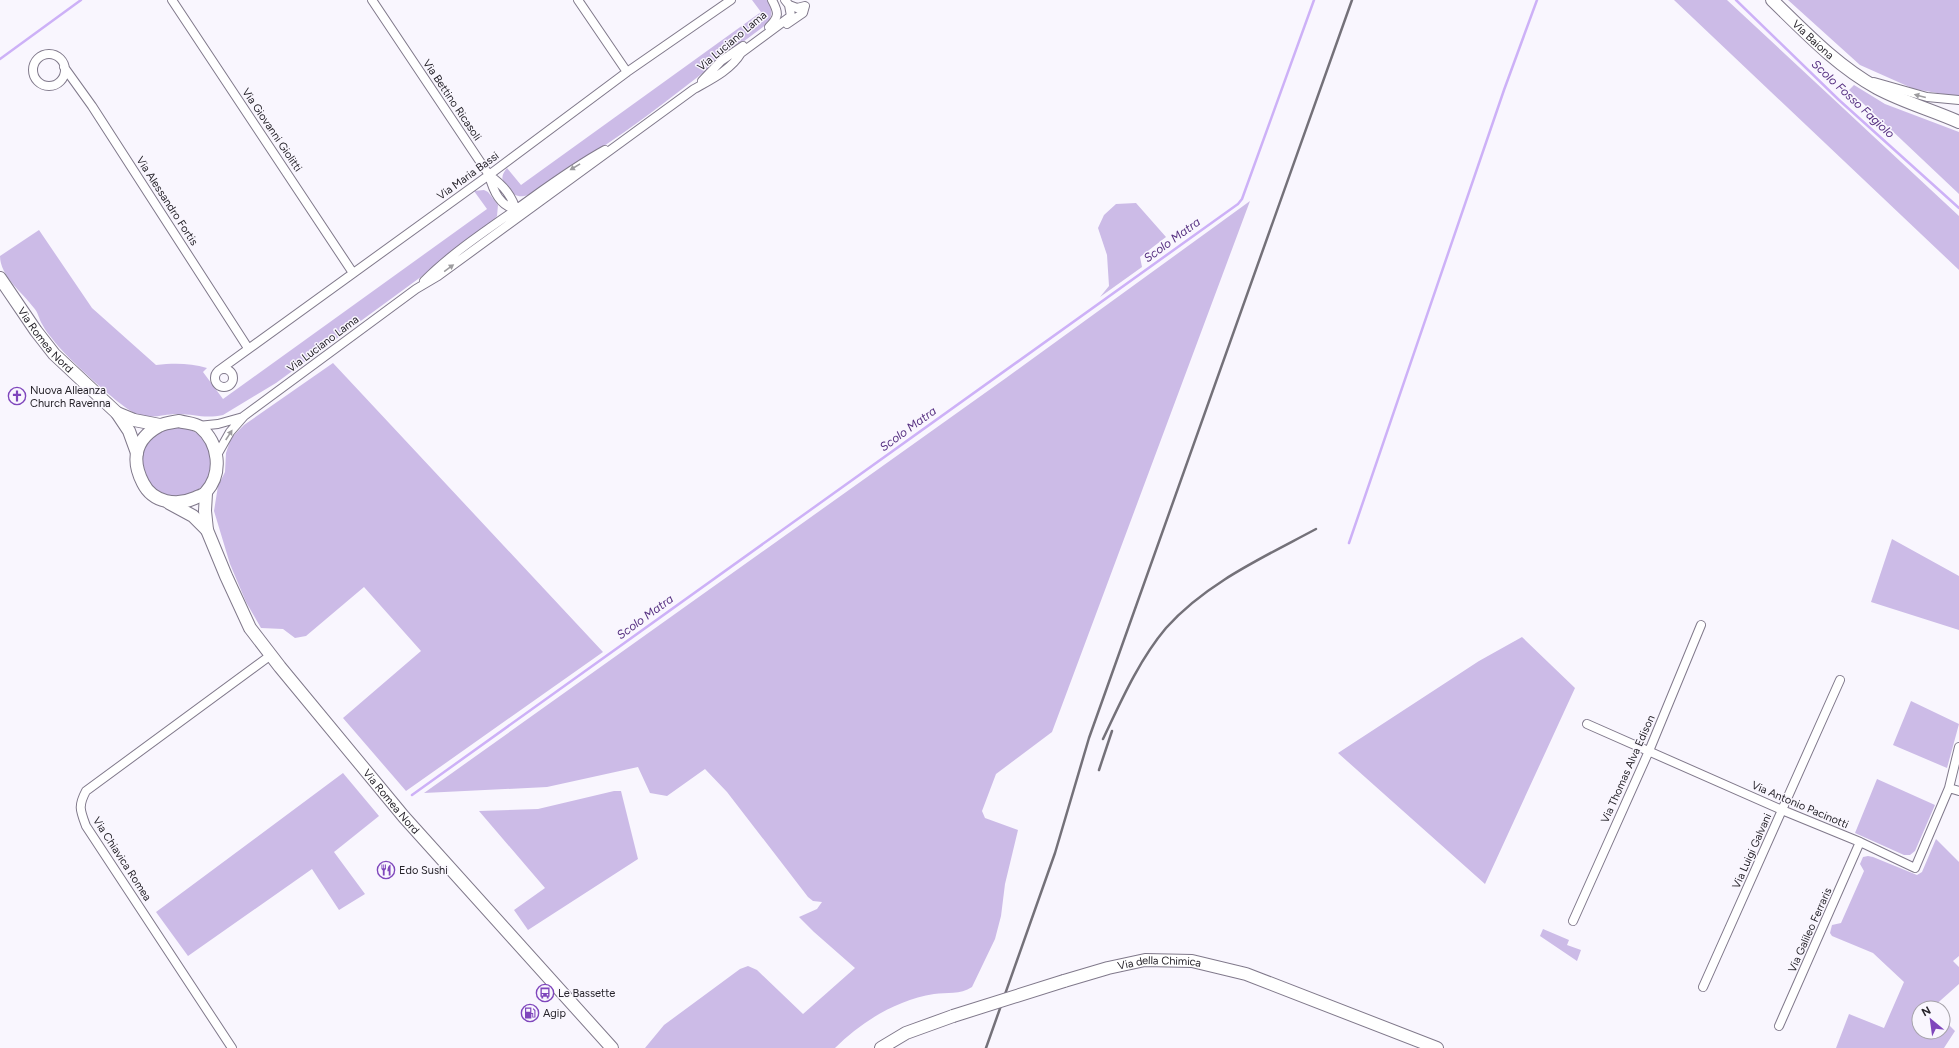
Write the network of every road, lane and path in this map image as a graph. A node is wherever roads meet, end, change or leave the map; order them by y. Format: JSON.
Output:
{"nodes":[{"id":1,"x":172,"y":0,"type":"edge"},
{"id":2,"x":372,"y":0,"type":"edge"},
{"id":3,"x":578,"y":0,"type":"edge"},
{"id":4,"x":731,"y":0,"type":"edge"},
{"id":5,"x":1772,"y":0,"type":"edge"},
{"id":6,"x":787,"y":2,"type":"edge"},
{"id":7,"x":774,"y":3,"type":"edge"},
{"id":8,"x":736,"y":61,"type":"junction"},
{"id":9,"x":64,"y":67,"type":"dead end"},
{"id":10,"x":627,"y":72,"type":"junction"},
{"id":11,"x":1857,"y":76,"type":"junction"},
{"id":12,"x":694,"y":89,"type":"junction"},
{"id":13,"x":1959,"y":100,"type":"edge"},
{"id":14,"x":1958,"y":121,"type":"edge"},
{"id":15,"x":622,"y":141,"type":"junction"},
{"id":16,"x":489,"y":175,"type":"junction"},
{"id":17,"x":577,"y":176,"type":"junction"},
{"id":18,"x":509,"y":194,"type":"junction"},
{"id":19,"x":500,"y":200,"type":"junction"},
{"id":20,"x":528,"y":200,"type":"junction"},
{"id":21,"x":516,"y":209,"type":"junction"},
{"id":22,"x":501,"y":220,"type":"junction"},
{"id":23,"x":464,"y":258,"type":"junction"},
{"id":24,"x":353,"y":273,"type":"junction"},
{"id":25,"x":0,"y":278,"type":"edge"},
{"id":26,"x":416,"y":289,"type":"junction"},
{"id":27,"x":248,"y":348,"type":"junction"},
{"id":28,"x":218,"y":371,"type":"dead end"},
{"id":29,"x":116,"y":413,"type":"junction"},
{"id":30,"x":244,"y":416,"type":"junction"},
{"id":31,"x":160,"y":425,"type":"junction"},
{"id":32,"x":198,"y":426,"type":"junction"},
{"id":33,"x":137,"y":453,"type":"junction"},
{"id":34,"x":217,"y":455,"type":"junction"},
{"id":35,"x":206,"y":493,"type":"junction"},
{"id":36,"x":169,"y":503,"type":"junction"},
{"id":37,"x":207,"y":530,"type":"junction"},
{"id":38,"x":1701,"y":625,"type":"dead end"},
{"id":39,"x":271,"y":655,"type":"junction"},
{"id":40,"x":1840,"y":680,"type":"dead end"},
{"id":41,"x":1587,"y":724,"type":"dead end"},
{"id":42,"x":1959,"y":747,"type":"edge"},
{"id":43,"x":1649,"y":751,"type":"junction"},
{"id":44,"x":1949,"y":788,"type":"junction"},
{"id":45,"x":1959,"y":791,"type":"edge"},
{"id":46,"x":1782,"y":810,"type":"junction"},
{"id":47,"x":1860,"y":842,"type":"junction"},
{"id":48,"x":1573,"y":921,"type":"dead end"},
{"id":49,"x":1703,"y":987,"type":"dead end"},
{"id":50,"x":1779,"y":1026,"type":"dead end"},
{"id":51,"x":232,"y":1048,"type":"edge"},
{"id":52,"x":612,"y":1048,"type":"edge"},
{"id":53,"x":881,"y":1048,"type":"edge"},
{"id":54,"x":1437,"y":1048,"type":"edge"}],
"edges":[{"from":1,"to":24,"type":"street","name":"Via Giovanni Giolitti"},
{"from":2,"to":16,"type":"street","name":"Via Bettino Ricasoli"},
{"from":3,"to":10,"type":"street"},
{"from":4,"to":10,"type":"street","name":"Via Maria Bassi"},
{"from":5,"to":11,"type":"main road","name":"Via Baiona"},
{"from":6,"to":8,"type":"street","name":"Via Luciano Lama"},
{"from":6,"to":8,"type":"street","name":"Via Luciano Lama"},
{"from":7,"to":12,"type":"street","name":"Via Luciano Lama"},
{"from":8,"to":12,"type":"street","name":"Via Luciano Lama"},
{"from":9,"to":27,"type":"street","name":"Via Alessandro Fortis"},
{"from":10,"to":16,"type":"street","name":"Via Maria Bassi"},
{"from":13,"to":11,"type":"street","name":"Via Baiona","one_way":true},
{"from":11,"to":14,"type":"main road","name":"Via Baiona"},
{"from":12,"to":15,"type":"street","name":"Via Luciano Lama"},
{"from":15,"to":17,"type":"street","name":"Via Luciano Lama"},
{"from":15,"to":20,"type":"street","name":"Via Luciano Lama","one_way":true},
{"from":16,"to":18,"type":"street","name":"Via Bettino Ricasoli"},
{"from":16,"to":19,"type":"street"},
{"from":16,"to":24,"type":"street","name":"Via Maria Bassi"},
{"from":17,"to":21,"type":"street","name":"Via Luciano Lama"},
{"from":17,"to":23,"type":"street","name":"Via Luciano Lama"},
{"from":18,"to":20,"type":"street"},
{"from":18,"to":21,"type":"street","name":"Via Bettino Ricasoli"},
{"from":19,"to":21,"type":"street"},
{"from":19,"to":22,"type":"street"},
{"from":20,"to":21,"type":"street","name":"Via Luciano Lama"},
{"from":21,"to":22,"type":"street","name":"Via Luciano Lama"},
{"from":21,"to":23,"type":"street","name":"Via Luciano Lama"},
{"from":22,"to":26,"type":"street","name":"Via Luciano Lama"},
{"from":26,"to":23,"type":"street","name":"Via Luciano Lama","one_way":true},
{"from":24,"to":27,"type":"street","name":"Via Maria Bassi"},
{"from":25,"to":29,"type":"main road","name":"Via Romea Nord"},
{"from":26,"to":30,"type":"street","name":"Via Luciano Lama"},
{"from":27,"to":28,"type":"street","name":"Via Maria Bassi"},
{"from":29,"to":31,"type":"main road","name":"Via Romea Nord"},
{"from":29,"to":33,"type":"main road","name":"Via Romea Nord"},
{"from":30,"to":32,"type":"street","name":"Via Luciano Lama"},
{"from":34,"to":30,"type":"street","name":"Via Luciano Lama","one_way":true},
{"from":31,"to":32,"type":"main road"},
{"from":31,"to":33,"type":"main road"},
{"from":32,"to":34,"type":"main road"},
{"from":33,"to":36,"type":"main road"},
{"from":34,"to":35,"type":"main road"},
{"from":35,"to":36,"type":"main road"},
{"from":35,"to":37,"type":"main road","name":"Via Romea Nord"},
{"from":36,"to":37,"type":"main road","name":"Via Romea Nord"},
{"from":37,"to":39,"type":"main road","name":"Via Romea Nord"},
{"from":38,"to":43,"type":"street","name":"Via Thomas Alva Edison"},
{"from":39,"to":51,"type":"street","name":"Via Chiavica Romea"},
{"from":39,"to":52,"type":"main road","name":"Via Romea Nord"},
{"from":40,"to":46,"type":"street","name":"Via Luigi Galvani"},
{"from":41,"to":43,"type":"street","name":"Via Antonio Pacinotti"},
{"from":42,"to":44,"type":"street"},
{"from":43,"to":46,"type":"street","name":"Via Antonio Pacinotti"},
{"from":43,"to":48,"type":"street","name":"Via Thomas Alva Edison"},
{"from":44,"to":45,"type":"street"},
{"from":44,"to":47,"type":"street","name":"Via Antonio Pacinotti"},
{"from":46,"to":47,"type":"street","name":"Via Antonio Pacinotti"},
{"from":46,"to":49,"type":"street","name":"Via Luigi Galvani"},
{"from":47,"to":50,"type":"street","name":"Via Galileo Ferraris"},
{"from":53,"to":54,"type":"main road","name":"Via della Chimica","bridge":true}]}
